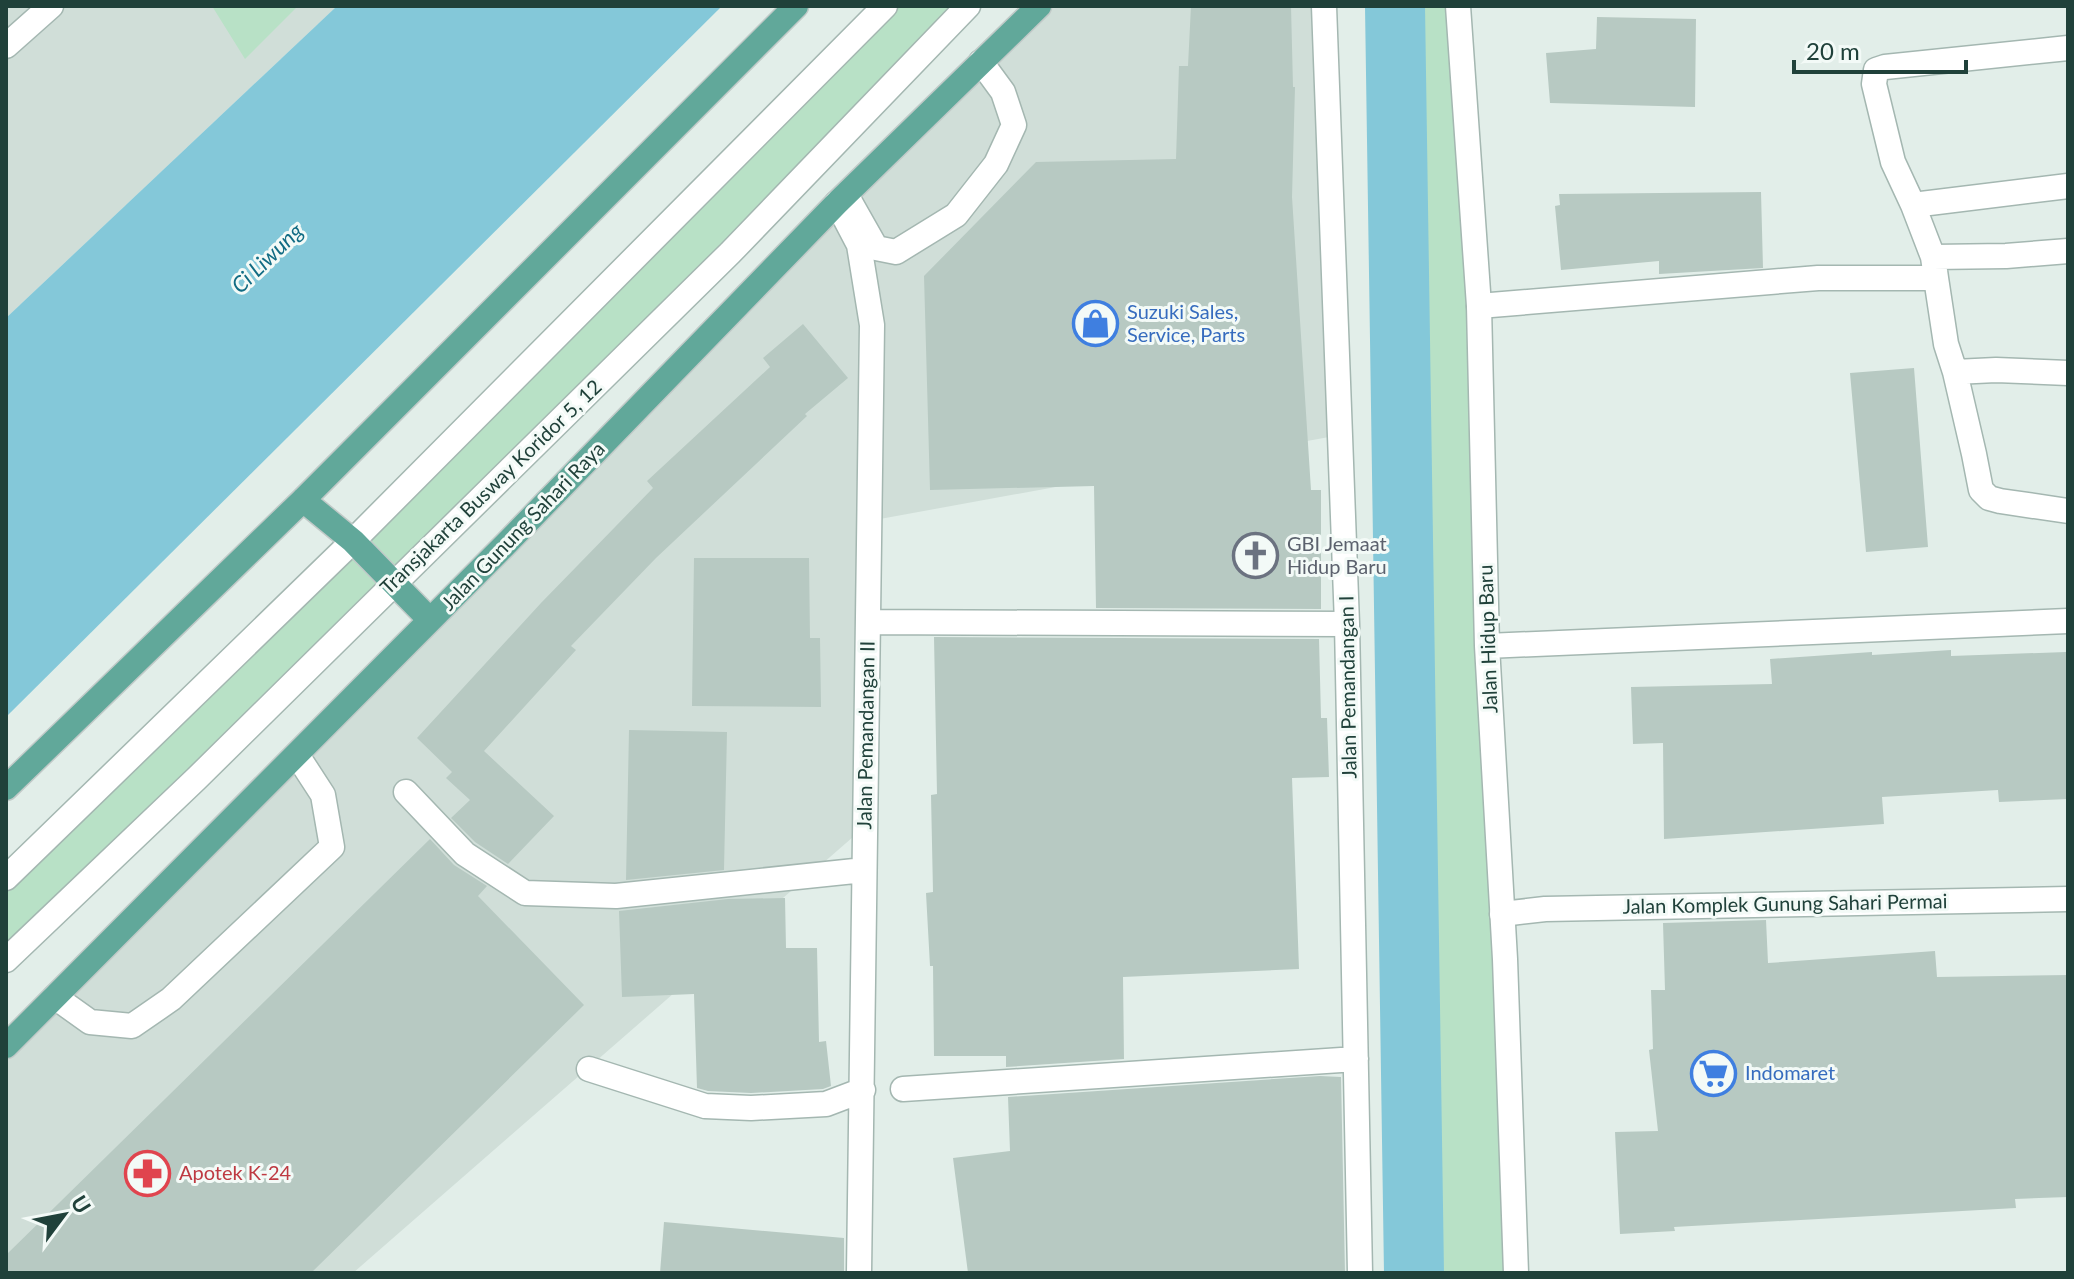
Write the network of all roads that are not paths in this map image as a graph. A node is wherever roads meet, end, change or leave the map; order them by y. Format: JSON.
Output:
{"nodes":[{"id":1,"x":51,"y":6,"type":"edge"},
{"id":2,"x":796,"y":6,"type":"edge"},
{"id":3,"x":885,"y":6,"type":"edge"},
{"id":4,"x":968,"y":6,"type":"edge"},
{"id":5,"x":1039,"y":6,"type":"edge"},
{"id":6,"x":1324,"y":6,"type":"edge"},
{"id":7,"x":1458,"y":6,"type":"edge"},
{"id":8,"x":6,"y":46,"type":"edge"},
{"id":9,"x":2068,"y":48,"type":"edge"},
{"id":10,"x":981,"y":62,"type":"junction"},
{"id":11,"x":2068,"y":186,"type":"edge"},
{"id":12,"x":841,"y":199,"type":"junction"},
{"id":13,"x":1913,"y":205,"type":"junction"},
{"id":14,"x":2068,"y":251,"type":"edge"},
{"id":15,"x":1935,"y":268,"type":"junction"},
{"id":16,"x":1479,"y":306,"type":"junction"},
{"id":17,"x":1955,"y":372,"type":"junction"},
{"id":18,"x":2068,"y":373,"type":"edge"},
{"id":19,"x":303,"y":500,"type":"junction"},
{"id":20,"x":2068,"y":511,"type":"edge"},
{"id":21,"x":353,"y":541,"type":"junction"},
{"id":22,"x":394,"y":582,"type":"junction"},
{"id":23,"x":430,"y":620,"type":"junction"},
{"id":24,"x":2068,"y":621,"type":"edge"},
{"id":25,"x":868,"y":622,"type":"junction"},
{"id":26,"x":1347,"y":624,"type":"junction"},
{"id":27,"x":1487,"y":646,"type":"junction"},
{"id":28,"x":297,"y":755,"type":"junction"},
{"id":29,"x":6,"y":788,"type":"edge"},
{"id":30,"x":406,"y":792,"type":"dead end"},
{"id":31,"x":864,"y":870,"type":"junction"},
{"id":32,"x":6,"y":878,"type":"edge"},
{"id":33,"x":2068,"y":899,"type":"edge"},
{"id":34,"x":1502,"y":914,"type":"junction"},
{"id":35,"x":6,"y":960,"type":"edge"},
{"id":36,"x":55,"y":997,"type":"junction"},
{"id":37,"x":6,"y":1046,"type":"edge"},
{"id":38,"x":1356,"y":1059,"type":"junction"},
{"id":39,"x":589,"y":1069,"type":"dead end"},
{"id":40,"x":903,"y":1089,"type":"dead end"},
{"id":41,"x":863,"y":1090,"type":"junction"},
{"id":42,"x":859,"y":1273,"type":"edge"},
{"id":43,"x":1360,"y":1273,"type":"edge"},
{"id":44,"x":1516,"y":1273,"type":"edge"}],
"edges":[{"from":1,"to":8,"type":"street"},
{"from":2,"to":19,"type":"main road"},
{"from":3,"to":21,"type":"street"},
{"from":4,"to":22,"type":"street","name":"Transjakarta Busway Koridor 5, 12"},
{"from":5,"to":10,"type":"main road","name":"Jalan Gunung Sahari Raya"},
{"from":6,"to":26,"type":"street","name":"Jalan Pemandangan I"},
{"from":7,"to":16,"type":"street","name":"Jalan Hidup Baru"},
{"from":9,"to":13,"type":"street"},
{"from":10,"to":12,"type":"main road","name":"Jalan Gunung Sahari Raya"},
{"from":10,"to":12,"type":"street"},
{"from":11,"to":13,"type":"street"},
{"from":12,"to":23,"type":"main road","name":"Jalan Gunung Sahari Raya"},
{"from":12,"to":25,"type":"street","name":"Jalan Pemandangan II"},
{"from":13,"to":15,"type":"street"},
{"from":14,"to":15,"type":"street"},
{"from":15,"to":16,"type":"street"},
{"from":15,"to":17,"type":"street"},
{"from":16,"to":27,"type":"street","name":"Jalan Hidup Baru"},
{"from":17,"to":18,"type":"street"},
{"from":17,"to":20,"type":"street"},
{"from":19,"to":21,"type":"main road"},
{"from":19,"to":29,"type":"main road"},
{"from":21,"to":22,"type":"main road"},
{"from":21,"to":32,"type":"street"},
{"from":22,"to":23,"type":"main road"},
{"from":22,"to":35,"type":"street","name":"Transjakarta Busway Koridor 5, 12"},
{"from":23,"to":28,"type":"main road","name":"Jalan Gunung Sahari Raya"},
{"from":24,"to":27,"type":"street"},
{"from":25,"to":26,"type":"street"},
{"from":25,"to":31,"type":"street","name":"Jalan Pemandangan II"},
{"from":26,"to":38,"type":"street","name":"Jalan Pemandangan I"},
{"from":27,"to":34,"type":"street","name":"Jalan Hidup Baru"},
{"from":28,"to":36,"type":"main road","name":"Jalan Gunung Sahari Raya"},
{"from":28,"to":36,"type":"street"},
{"from":30,"to":31,"type":"street"},
{"from":31,"to":41,"type":"street","name":"Jalan Pemandangan II"},
{"from":33,"to":34,"type":"street","name":"Jalan Komplek Gunung Sahari Permai"},
{"from":34,"to":44,"type":"street","name":"Jalan Hidup Baru"},
{"from":36,"to":37,"type":"main road","name":"Jalan Gunung Sahari Raya"},
{"from":38,"to":40,"type":"street"},
{"from":38,"to":43,"type":"street","name":"Jalan Pemandangan I"},
{"from":39,"to":41,"type":"street"},
{"from":41,"to":42,"type":"street","name":"Jalan Pemandangan II"}]}
